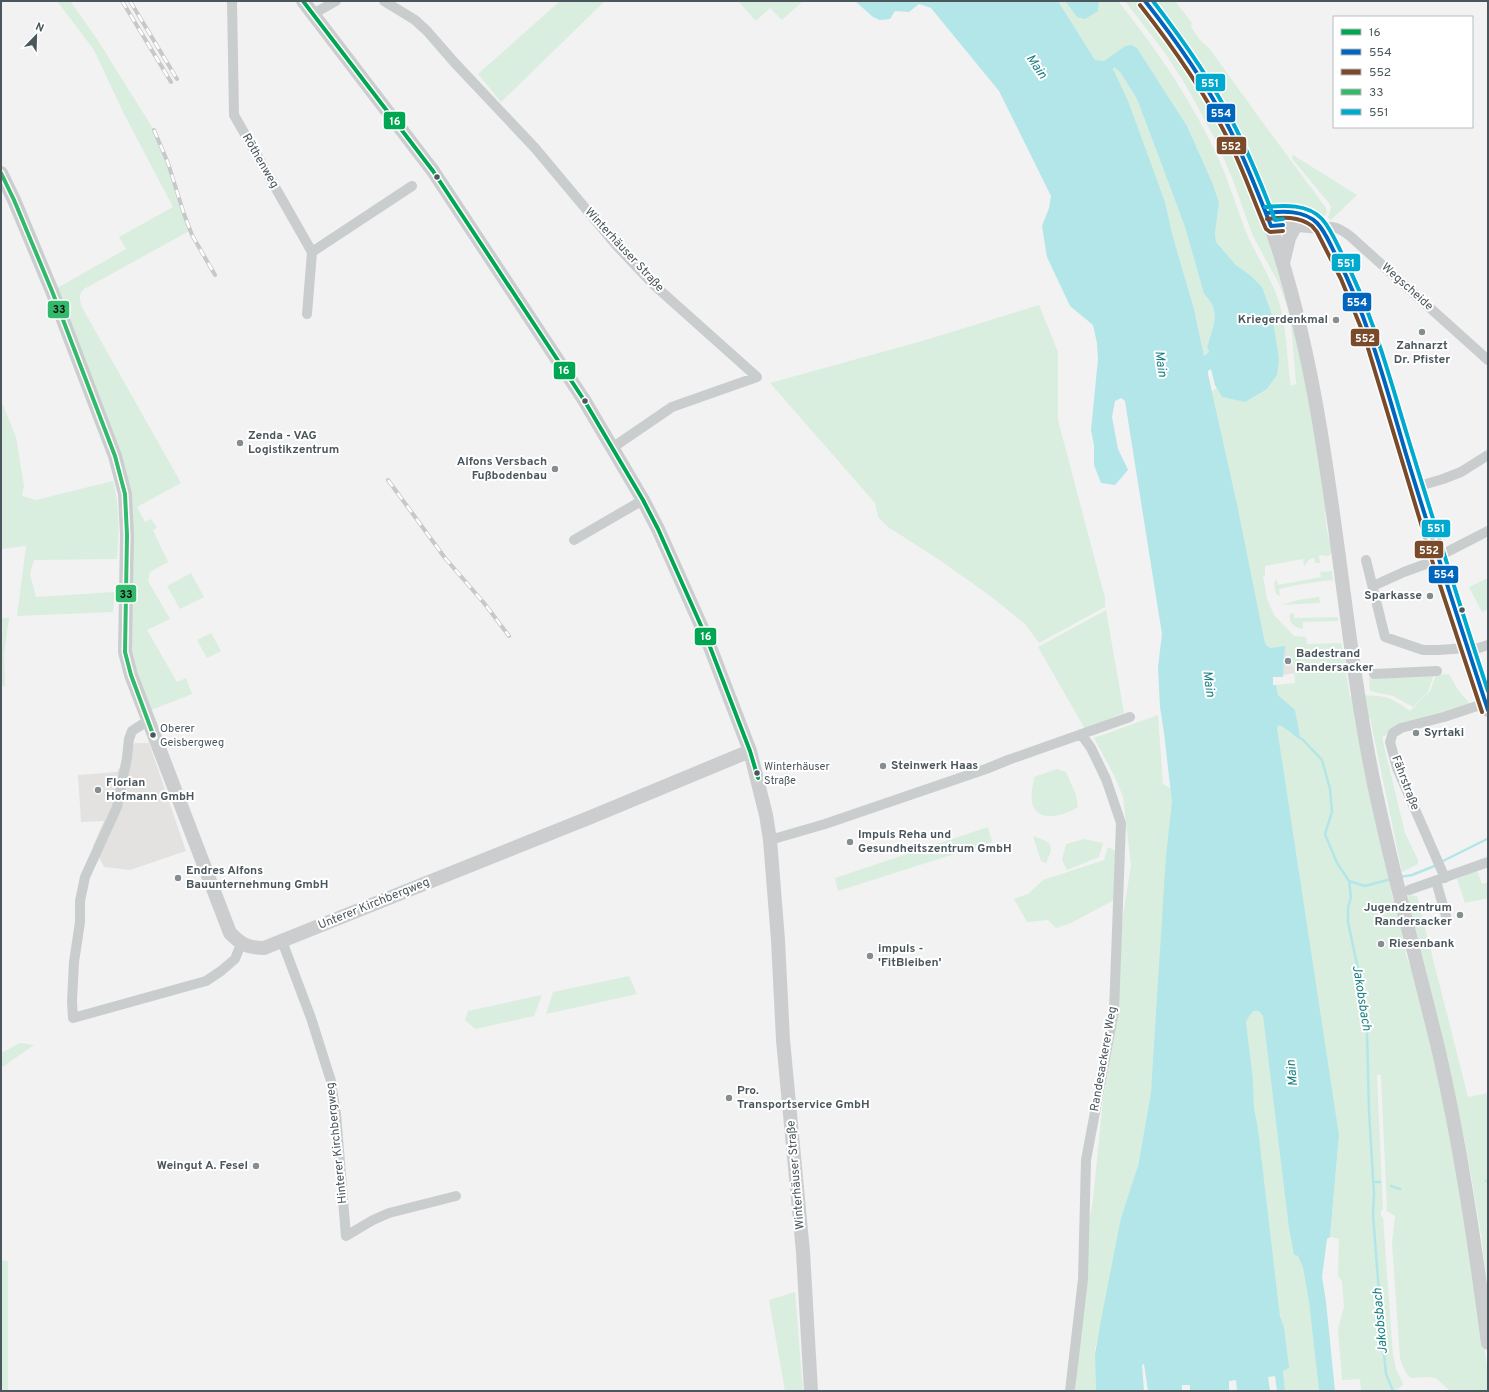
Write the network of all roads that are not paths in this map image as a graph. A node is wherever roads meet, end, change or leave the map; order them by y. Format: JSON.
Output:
{"nodes":[{"id":1,"x":232,"y":1,"type":"edge"},
{"id":2,"x":303,"y":1,"type":"edge"},
{"id":3,"x":336,"y":1,"type":"edge"},
{"id":4,"x":384,"y":1,"type":"edge"},
{"id":5,"x":1145,"y":1,"type":"edge"},
{"id":6,"x":313,"y":14,"type":"junction"},
{"id":7,"x":1,"y":173,"type":"edge"},
{"id":8,"x":412,"y":186,"type":"dead end"},
{"id":9,"x":1269,"y":219,"type":"junction"},
{"id":10,"x":1296,"y":225,"type":"junction"},
{"id":11,"x":1320,"y":227,"type":"junction"},
{"id":12,"x":312,"y":252,"type":"junction"},
{"id":13,"x":1283,"y":263,"type":"junction"},
{"id":14,"x":307,"y":314,"type":"dead end"},
{"id":15,"x":1487,"y":358,"type":"edge"},
{"id":16,"x":612,"y":448,"type":"junction"},
{"id":17,"x":1488,"y":455,"type":"edge"},
{"id":18,"x":1416,"y":487,"type":"junction"},
{"id":19,"x":643,"y":500,"type":"junction"},
{"id":20,"x":1488,"y":532,"type":"edge"},
{"id":21,"x":574,"y":540,"type":"dead end"},
{"id":22,"x":1439,"y":558,"type":"junction"},
{"id":23,"x":1366,"y":560,"type":"dead end"},
{"id":24,"x":1373,"y":586,"type":"junction"},
{"id":25,"x":1488,"y":644,"type":"edge"},
{"id":26,"x":1468,"y":649,"type":"junction"},
{"id":27,"x":1437,"y":671,"type":"dead end"},
{"id":28,"x":1374,"y":674,"type":"dead end"},
{"id":29,"x":1487,"y":706,"type":"edge"},
{"id":30,"x":1130,"y":717,"type":"dead end"},
{"id":31,"x":149,"y":720,"type":"junction"},
{"id":32,"x":1081,"y":734,"type":"junction"},
{"id":33,"x":750,"y":751,"type":"junction"},
{"id":34,"x":770,"y":840,"type":"junction"},
{"id":35,"x":1488,"y":862,"type":"edge"},
{"id":36,"x":1440,"y":880,"type":"junction"},
{"id":37,"x":1405,"y":894,"type":"junction"},
{"id":38,"x":1446,"y":916,"type":"dead end"},
{"id":39,"x":282,"y":941,"type":"junction"},
{"id":40,"x":241,"y":944,"type":"junction"},
{"id":41,"x":456,"y":1196,"type":"dead end"},
{"id":42,"x":1488,"y":1343,"type":"edge"},
{"id":43,"x":811,"y":1391,"type":"edge"},
{"id":44,"x":1070,"y":1391,"type":"edge"}],
"edges":[{"from":1,"to":12,"type":"street","name":"Röthenweg"},
{"from":2,"to":6,"type":"main road","name":"Winterhäuser Straße"},
{"from":3,"to":6,"type":"street"},
{"from":4,"to":16,"type":"street","name":"Winterhäuser Straße"},
{"from":5,"to":9,"type":"main road"},
{"from":6,"to":16,"type":"main road","name":"Winterhäuser Straße"},
{"from":7,"to":31,"type":"main road"},
{"from":8,"to":12,"type":"street"},
{"from":9,"to":10,"type":"main road"},
{"from":9,"to":11,"type":"main road"},
{"from":9,"to":13,"type":"main road"},
{"from":10,"to":11,"type":"main road"},
{"from":10,"to":13,"type":"main road"},
{"from":11,"to":15,"type":"street","name":"Wegscheide"},
{"from":11,"to":18,"type":"main road"},
{"from":12,"to":14,"type":"street"},
{"from":13,"to":37,"type":"main road"},
{"from":16,"to":19,"type":"main road","name":"Winterhäuser Straße"},
{"from":17,"to":18,"type":"street"},
{"from":18,"to":22,"type":"main road"},
{"from":19,"to":21,"type":"street"},
{"from":19,"to":33,"type":"main road","name":"Winterhäuser Straße"},
{"from":20,"to":22,"type":"street"},
{"from":22,"to":24,"type":"street"},
{"from":22,"to":26,"type":"main road"},
{"from":23,"to":24,"type":"street"},
{"from":24,"to":26,"type":"street"},
{"from":25,"to":26,"type":"street"},
{"from":26,"to":29,"type":"main road"},
{"from":27,"to":28,"type":"street"},
{"from":29,"to":36,"type":"street","name":"Fährstraße"},
{"from":30,"to":32,"type":"street"},
{"from":31,"to":40,"type":"main road"},
{"from":31,"to":40,"type":"street"},
{"from":32,"to":34,"type":"street"},
{"from":32,"to":44,"type":"street","name":"Randesackerer Weg"},
{"from":33,"to":34,"type":"main road","name":"Winterhäuser Straße"},
{"from":33,"to":39,"type":"main road","name":"Unterer Kirchbergweg"},
{"from":34,"to":43,"type":"main road","name":"Winterhäuser Straße"},
{"from":35,"to":36,"type":"street"},
{"from":36,"to":37,"type":"street"},
{"from":36,"to":38,"type":"street","name":"Fährstraße"},
{"from":37,"to":42,"type":"main road"},
{"from":39,"to":40,"type":"main road","name":"Unterer Kirchbergweg"},
{"from":39,"to":41,"type":"street","name":"Hinterer Kirchbergweg"}]}
